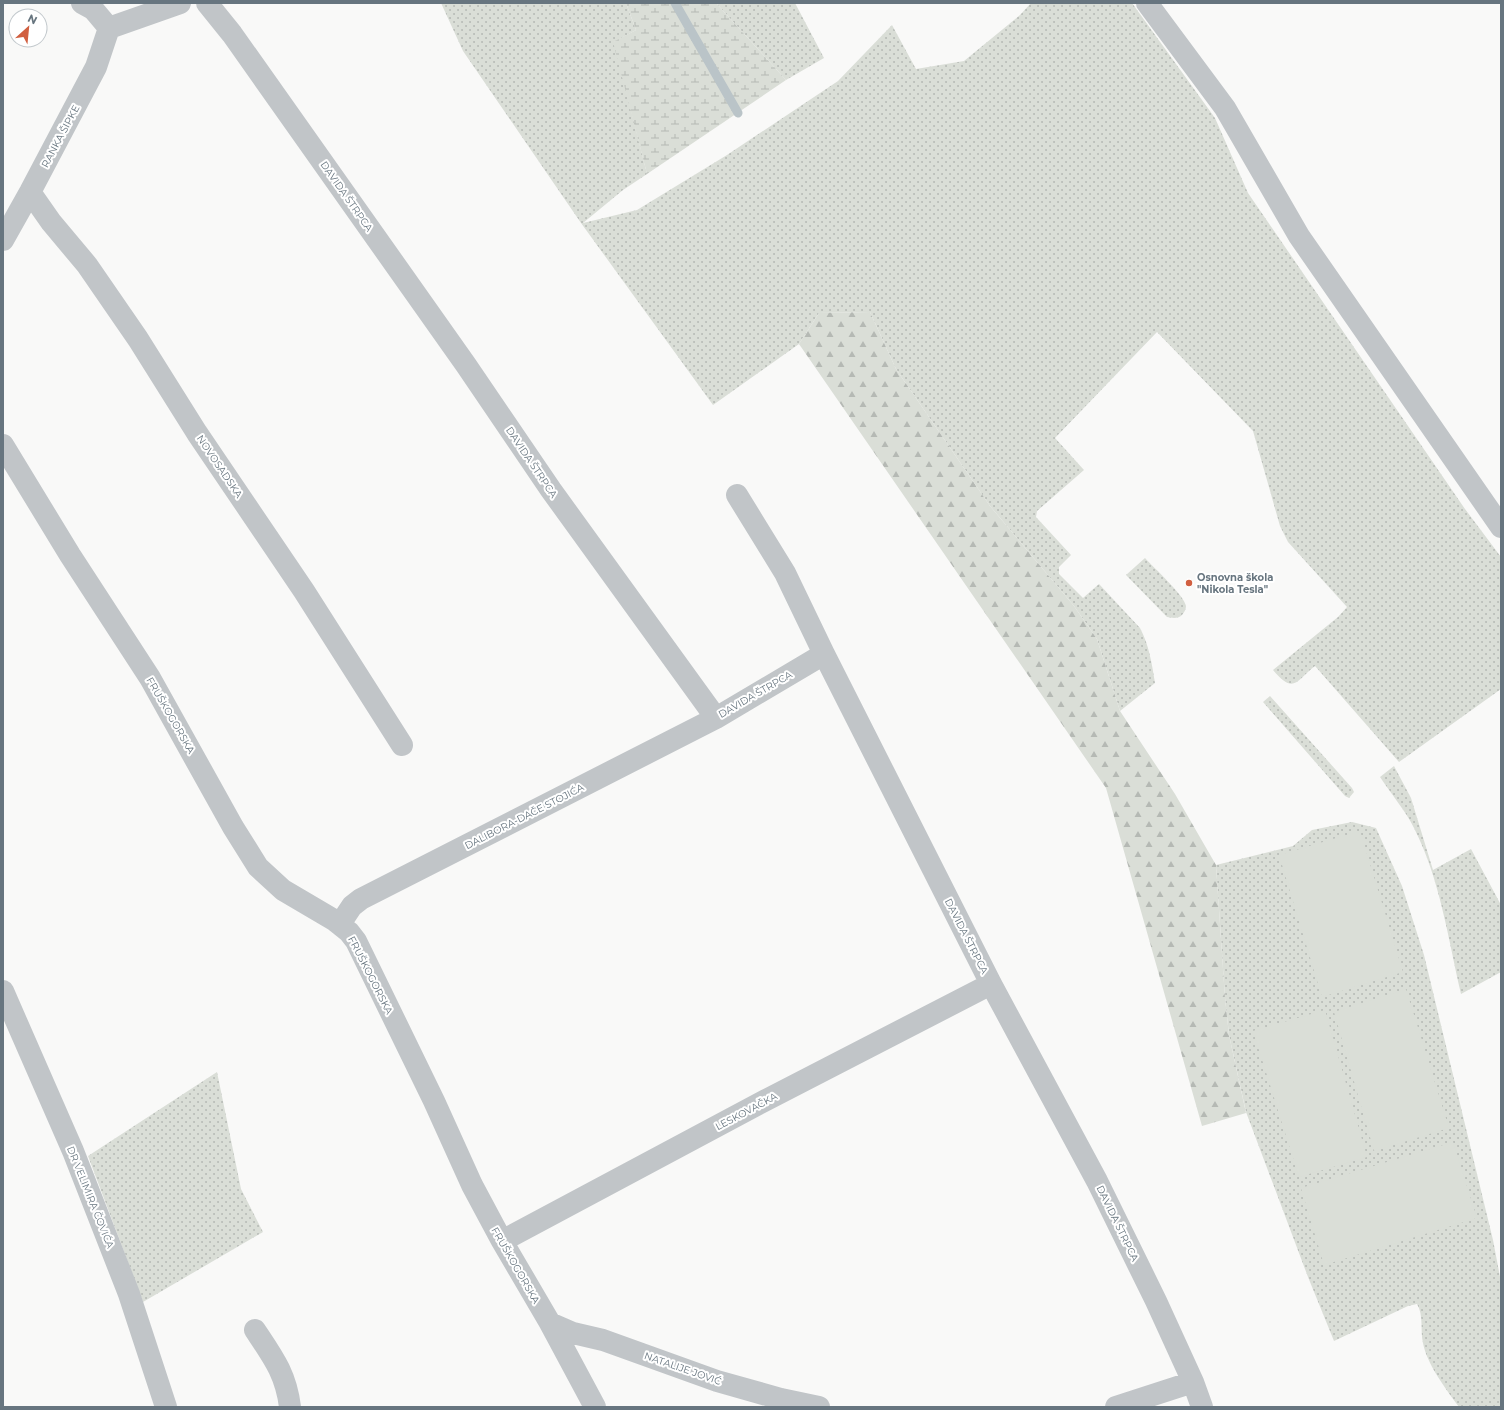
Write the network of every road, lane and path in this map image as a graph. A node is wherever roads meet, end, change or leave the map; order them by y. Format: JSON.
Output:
{"nodes":[{"id":1,"x":82,"y":3,"type":"edge"},
{"id":2,"x":180,"y":3,"type":"edge"},
{"id":3,"x":207,"y":3,"type":"edge"},
{"id":4,"x":1147,"y":3,"type":"edge"},
{"id":5,"x":110,"y":28,"type":"junction"},
{"id":6,"x":30,"y":192,"type":"junction"},
{"id":7,"x":3,"y":240,"type":"edge"},
{"id":8,"x":3,"y":445,"type":"edge"},
{"id":9,"x":737,"y":495,"type":"dead end"},
{"id":10,"x":1501,"y":527,"type":"edge"},
{"id":11,"x":824,"y":654,"type":"junction"},
{"id":12,"x":716,"y":718,"type":"junction"},
{"id":13,"x":402,"y":745,"type":"dead end"},
{"id":14,"x":340,"y":924,"type":"junction"},
{"id":15,"x":991,"y":984,"type":"junction"},
{"id":16,"x":3,"y":991,"type":"edge"},
{"id":17,"x":502,"y":1241,"type":"junction"},
{"id":18,"x":550,"y":1323,"type":"junction"},
{"id":19,"x":255,"y":1330,"type":"dead end"},
{"id":20,"x":1193,"y":1382,"type":"junction"},
{"id":21,"x":166,"y":1407,"type":"edge"},
{"id":22,"x":290,"y":1407,"type":"edge"},
{"id":23,"x":595,"y":1407,"type":"edge"},
{"id":24,"x":818,"y":1407,"type":"edge"},
{"id":25,"x":1116,"y":1407,"type":"edge"},
{"id":26,"x":1202,"y":1407,"type":"edge"}],
"edges":[{"from":1,"to":5,"type":"street"},
{"from":2,"to":5,"type":"street"},
{"from":3,"to":12,"type":"street","name":"DAVIDA ŠTRPCA"},
{"from":4,"to":10,"type":"street"},
{"from":5,"to":6,"type":"street","name":"RANKA ŠIPKE"},
{"from":6,"to":7,"type":"street","name":"RANKA ŠIPKE"},
{"from":6,"to":13,"type":"street","name":"NOVOSADSKA"},
{"from":8,"to":14,"type":"street","name":"FRUŠKOGORSKA"},
{"from":9,"to":11,"type":"street"},
{"from":11,"to":12,"type":"street","name":"DAVIDA ŠTRPCA"},
{"from":11,"to":15,"type":"street","name":"DAVIDA ŠTRPCA"},
{"from":12,"to":14,"type":"street","name":"DALIBORA-DAČE STOJIĆA"},
{"from":14,"to":17,"type":"street","name":"FRUŠKOGORSKA"},
{"from":15,"to":17,"type":"street","name":"LESKOVAČKA"},
{"from":15,"to":20,"type":"street","name":"DAVIDA ŠTRPCA"},
{"from":16,"to":21,"type":"street","name":"DR VELIMIRA ČOVIĆA"},
{"from":17,"to":18,"type":"street","name":"FRUŠKOGORSKA"},
{"from":18,"to":23,"type":"street","name":"FRUŠKOGORSKA"},
{"from":18,"to":24,"type":"street","name":"NATALIJE JOVIĆ"},
{"from":19,"to":22,"type":"street"},
{"from":20,"to":25,"type":"street"},
{"from":20,"to":26,"type":"street","name":"DAVIDA ŠTRPCA"}]}
